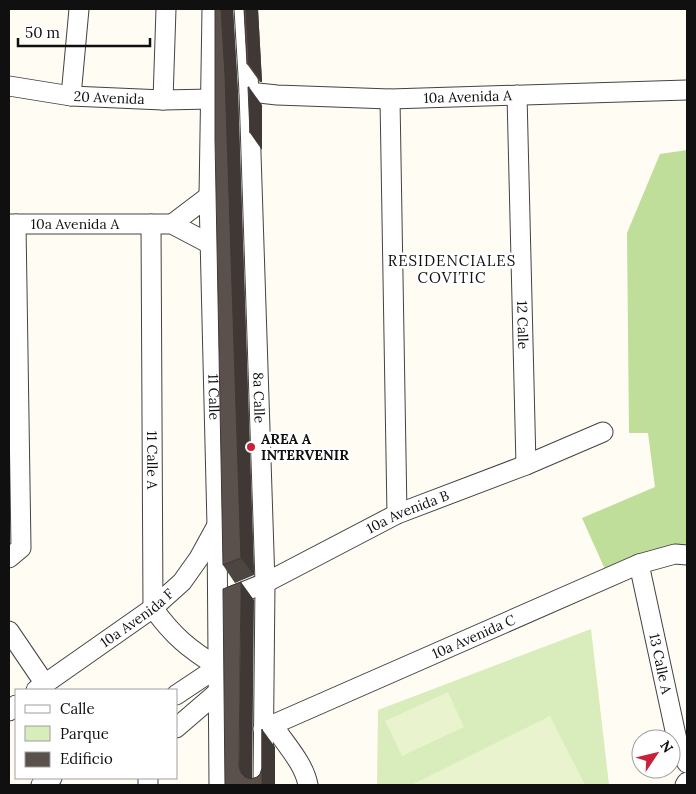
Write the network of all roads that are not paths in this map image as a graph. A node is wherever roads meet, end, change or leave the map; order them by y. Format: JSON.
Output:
{"nodes":[{"id":1,"x":79,"y":9,"type":"edge"},
{"id":2,"x":166,"y":9,"type":"edge"},
{"id":3,"x":212,"y":9,"type":"edge"},
{"id":4,"x":244,"y":9,"type":"edge"},
{"id":5,"x":9,"y":86,"type":"edge"},
{"id":6,"x":687,"y":90,"type":"edge"},
{"id":7,"x":248,"y":92,"type":"junction"},
{"id":8,"x":517,"y":95,"type":"junction"},
{"id":9,"x":71,"y":96,"type":"junction"},
{"id":10,"x":212,"y":99,"type":"junction"},
{"id":11,"x":390,"y":99,"type":"junction"},
{"id":12,"x":163,"y":100,"type":"junction"},
{"id":13,"x":209,"y":196,"type":"junction"},
{"id":14,"x":12,"y":224,"type":"edge"},
{"id":15,"x":151,"y":224,"type":"junction"},
{"id":16,"x":172,"y":224,"type":"junction"},
{"id":17,"x":210,"y":244,"type":"junction"},
{"id":18,"x":13,"y":352,"type":"edge"},
{"id":19,"x":603,"y":432,"type":"dead end"},
{"id":20,"x":526,"y":465,"type":"junction"},
{"id":21,"x":397,"y":514,"type":"junction"},
{"id":22,"x":217,"y":526,"type":"junction"},
{"id":23,"x":15,"y":553,"type":"edge"},
{"id":24,"x":687,"y":555,"type":"edge"},
{"id":25,"x":639,"y":564,"type":"junction"},
{"id":26,"x":265,"y":583,"type":"junction"},
{"id":27,"x":217,"y":602,"type":"junction"},
{"id":28,"x":153,"y":608,"type":"junction"},
{"id":29,"x":9,"y":631,"type":"edge"},
{"id":30,"x":218,"y":667,"type":"junction"},
{"id":31,"x":41,"y":687,"type":"edge"},
{"id":32,"x":219,"y":691,"type":"junction"},
{"id":33,"x":178,"y":694,"type":"edge"},
{"id":34,"x":178,"y":726,"type":"edge"},
{"id":35,"x":268,"y":727,"type":"junction"},
{"id":36,"x":687,"y":763,"type":"edge"},
{"id":37,"x":687,"y":782,"type":"edge"},
{"id":38,"x":219,"y":785,"type":"edge"},
{"id":39,"x":263,"y":785,"type":"edge"},
{"id":40,"x":308,"y":785,"type":"edge"},
{"id":41,"x":685,"y":785,"type":"edge"}],
"edges":[{"from":1,"to":9,"type":"street"},
{"from":2,"to":12,"type":"street"},
{"from":3,"to":10,"type":"street","name":"11 Calle"},
{"from":4,"to":7,"type":"street","name":"8a Calle"},
{"from":5,"to":9,"type":"street","name":"20 Avenida"},
{"from":6,"to":8,"type":"street","name":"10a Avenida A"},
{"from":7,"to":11,"type":"street","name":"10a Avenida A"},
{"from":7,"to":26,"type":"street","name":"8a Calle"},
{"from":8,"to":11,"type":"street","name":"10a Avenida A"},
{"from":8,"to":20,"type":"street","name":"12 Calle"},
{"from":9,"to":12,"type":"street","name":"20 Avenida"},
{"from":10,"to":12,"type":"street","name":"20 Avenida"},
{"from":10,"to":13,"type":"street","name":"11 Calle"},
{"from":11,"to":21,"type":"street"},
{"from":13,"to":16,"type":"street"},
{"from":13,"to":17,"type":"street","name":"11 Calle"},
{"from":14,"to":15,"type":"street","name":"10a Avenida A"},
{"from":14,"to":18,"type":"street"},
{"from":15,"to":16,"type":"street","name":"10a Avenida A"},
{"from":15,"to":28,"type":"street","name":"11 Calle A"},
{"from":16,"to":17,"type":"street","name":"10a Avenida A"},
{"from":17,"to":22,"type":"street","name":"11 Calle"},
{"from":18,"to":23,"type":"street"},
{"from":19,"to":20,"type":"street","name":"10a Avenida B"},
{"from":20,"to":21,"type":"street","name":"10a Avenida B"},
{"from":21,"to":26,"type":"street","name":"10a Avenida B"},
{"from":22,"to":27,"type":"street","name":"11 Calle"},
{"from":22,"to":28,"type":"street","name":"10a Avenida F"},
{"from":24,"to":25,"type":"street","name":"10a Avenida C"},
{"from":25,"to":35,"type":"street","name":"10a Avenida C"},
{"from":25,"to":36,"type":"street","name":"13 Calle A"},
{"from":26,"to":27,"type":"street","name":"10a Avenida B"},
{"from":26,"to":35,"type":"street","name":"8a Calle"},
{"from":27,"to":30,"type":"street","name":"11 Calle"},
{"from":28,"to":30,"type":"street"},
{"from":28,"to":31,"type":"street","name":"10a Avenida F"},
{"from":29,"to":31,"type":"street"},
{"from":30,"to":32,"type":"street","name":"11 Calle"},
{"from":30,"to":33,"type":"street"},
{"from":32,"to":34,"type":"street"},
{"from":32,"to":38,"type":"street","name":"11 Calle"},
{"from":35,"to":39,"type":"street","name":"8a Calle"},
{"from":35,"to":40,"type":"street"},
{"from":37,"to":41,"type":"street"}]}
